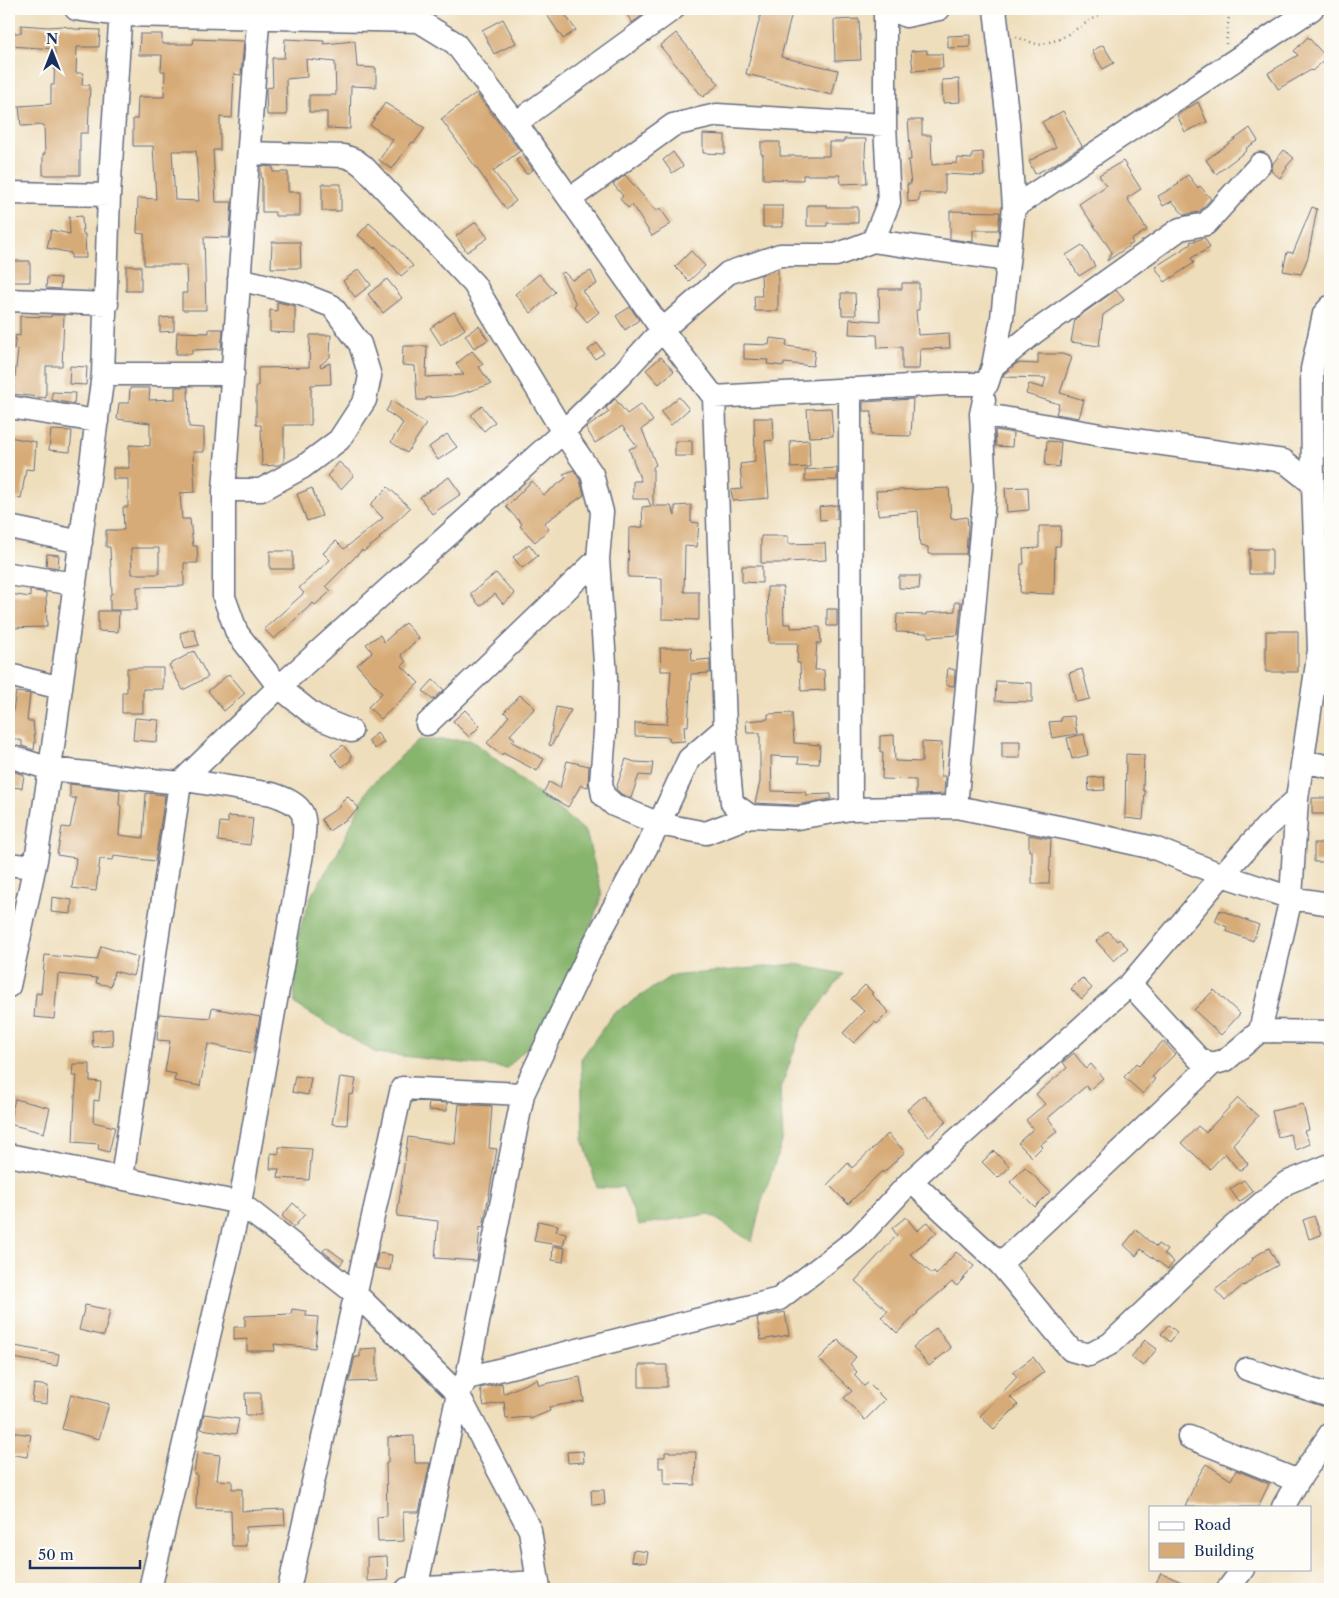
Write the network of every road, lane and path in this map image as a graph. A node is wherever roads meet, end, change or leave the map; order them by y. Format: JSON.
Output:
{"nodes":[{"id":1,"x":76,"y":9,"type":"edge"},
{"id":2,"x":673,"y":9,"type":"edge"},
{"id":3,"x":886,"y":9,"type":"edge"},
{"id":4,"x":893,"y":9,"type":"edge"},
{"id":5,"x":938,"y":9,"type":"edge"},
{"id":6,"x":995,"y":9,"type":"edge"},
{"id":7,"x":1109,"y":9,"type":"edge"},
{"id":8,"x":1226,"y":9,"type":"edge"},
{"id":9,"x":1312,"y":9,"type":"edge"},
{"id":10,"x":121,"y":12,"type":"edge"},
{"id":11,"x":259,"y":13,"type":"edge"},
{"id":12,"x":427,"y":15,"type":"edge"},
{"id":13,"x":998,"y":35,"type":"junction"},
{"id":14,"x":1223,"y":68,"type":"junction"},
{"id":15,"x":516,"y":123,"type":"junction"},
{"id":16,"x":885,"y":125,"type":"junction"},
{"id":17,"x":249,"y":153,"type":"junction"},
{"id":18,"x":1260,"y":164,"type":"dead end"},
{"id":19,"x":9,"y":193,"type":"edge"},
{"id":20,"x":110,"y":195,"type":"junction"},
{"id":21,"x":570,"y":199,"type":"junction"},
{"id":22,"x":1014,"y":207,"type":"junction"},
{"id":23,"x":873,"y":241,"type":"junction"},
{"id":24,"x":1008,"y":260,"type":"junction"},
{"id":25,"x":240,"y":280,"type":"junction"},
{"id":26,"x":9,"y":300,"type":"edge"},
{"id":27,"x":107,"y":304,"type":"junction"},
{"id":28,"x":1330,"y":308,"type":"edge"},
{"id":29,"x":662,"y":330,"type":"junction"},
{"id":30,"x":103,"y":374,"type":"junction"},
{"id":31,"x":233,"y":374,"type":"junction"},
{"id":32,"x":990,"y":375,"type":"junction"},
{"id":33,"x":850,"y":389,"type":"junction"},
{"id":34,"x":714,"y":397,"type":"junction"},
{"id":35,"x":9,"y":407,"type":"edge"},
{"id":36,"x":982,"y":414,"type":"junction"},
{"id":37,"x":97,"y":421,"type":"junction"},
{"id":38,"x":563,"y":432,"type":"junction"},
{"id":39,"x":1313,"y":484,"type":"junction"},
{"id":40,"x":224,"y":490,"type":"junction"},
{"id":41,"x":9,"y":527,"type":"edge"},
{"id":42,"x":81,"y":542,"type":"junction"},
{"id":43,"x":598,"y":559,"type":"junction"},
{"id":44,"x":9,"y":574,"type":"edge"},
{"id":45,"x":75,"y":584,"type":"junction"},
{"id":46,"x":1325,"y":650,"type":"edge"},
{"id":47,"x":9,"y":675,"type":"edge"},
{"id":48,"x":279,"y":687,"type":"junction"},
{"id":49,"x":61,"y":688,"type":"junction"},
{"id":50,"x":427,"y":724,"type":"dead end"},
{"id":51,"x":725,"y":728,"type":"junction"},
{"id":52,"x":351,"y":730,"type":"dead end"},
{"id":53,"x":9,"y":756,"type":"edge"},
{"id":54,"x":1304,"y":761,"type":"junction"},
{"id":55,"x":1330,"y":767,"type":"edge"},
{"id":56,"x":50,"y":769,"type":"junction"},
{"id":57,"x":183,"y":781,"type":"junction"},
{"id":58,"x":1297,"y":799,"type":"junction"},
{"id":59,"x":956,"y":807,"type":"junction"},
{"id":60,"x":851,"y":809,"type":"junction"},
{"id":61,"x":750,"y":816,"type":"junction"},
{"id":62,"x":659,"y":824,"type":"junction"},
{"id":63,"x":36,"y":860,"type":"junction"},
{"id":64,"x":9,"y":864,"type":"edge"},
{"id":65,"x":1222,"y":875,"type":"junction"},
{"id":66,"x":1291,"y":898,"type":"junction"},
{"id":67,"x":1330,"y":904,"type":"edge"},
{"id":68,"x":1130,"y":984,"type":"junction"},
{"id":69,"x":9,"y":986,"type":"edge"},
{"id":70,"x":1260,"y":1031,"type":"junction"},
{"id":71,"x":1330,"y":1032,"type":"edge"},
{"id":72,"x":1212,"y":1064,"type":"junction"},
{"id":73,"x":523,"y":1094,"type":"junction"},
{"id":74,"x":9,"y":1154,"type":"edge"},
{"id":75,"x":1330,"y":1164,"type":"edge"},
{"id":76,"x":122,"y":1178,"type":"junction"},
{"id":77,"x":911,"y":1181,"type":"junction"},
{"id":78,"x":240,"y":1203,"type":"junction"},
{"id":79,"x":1000,"y":1264,"type":"junction"},
{"id":80,"x":356,"y":1294,"type":"junction"},
{"id":81,"x":1247,"y":1369,"type":"dead end"},
{"id":82,"x":463,"y":1386,"type":"junction"},
{"id":83,"x":1330,"y":1396,"type":"edge"},
{"id":84,"x":1330,"y":1434,"type":"edge"},
{"id":85,"x":1189,"y":1436,"type":"dead end"},
{"id":86,"x":1298,"y":1481,"type":"junction"},
{"id":87,"x":1283,"y":1506,"type":"edge"},
{"id":88,"x":1242,"y":1570,"type":"edge"},
{"id":89,"x":539,"y":1586,"type":"edge"},
{"id":90,"x":150,"y":1589,"type":"edge"},
{"id":91,"x":289,"y":1589,"type":"edge"},
{"id":92,"x":407,"y":1589,"type":"edge"},
{"id":93,"x":416,"y":1589,"type":"edge"},
{"id":94,"x":1228,"y":1589,"type":"edge"}],
"edges":[{"from":1,"to":10,"type":"street"},
{"from":2,"to":15,"type":"street"},
{"from":3,"to":16,"type":"street"},
{"from":4,"to":5,"type":"street"},
{"from":6,"to":13,"type":"street"},
{"from":7,"to":13,"type":"path"},
{"from":8,"to":14,"type":"path"},
{"from":9,"to":14,"type":"street"},
{"from":10,"to":11,"type":"street"},
{"from":10,"to":20,"type":"street"},
{"from":11,"to":12,"type":"street"},
{"from":11,"to":17,"type":"street"},
{"from":12,"to":15,"type":"street"},
{"from":13,"to":22,"type":"street"},
{"from":14,"to":22,"type":"street"},
{"from":15,"to":21,"type":"street"},
{"from":16,"to":21,"type":"street"},
{"from":16,"to":23,"type":"street"},
{"from":17,"to":25,"type":"street"},
{"from":17,"to":38,"type":"street"},
{"from":18,"to":32,"type":"street"},
{"from":19,"to":20,"type":"street"},
{"from":20,"to":27,"type":"street"},
{"from":21,"to":29,"type":"street"},
{"from":22,"to":24,"type":"street"},
{"from":23,"to":24,"type":"street"},
{"from":23,"to":29,"type":"street"},
{"from":24,"to":32,"type":"street"},
{"from":25,"to":31,"type":"street"},
{"from":25,"to":40,"type":"street"},
{"from":26,"to":27,"type":"street"},
{"from":27,"to":30,"type":"street"},
{"from":28,"to":39,"type":"street"},
{"from":29,"to":34,"type":"street"},
{"from":29,"to":38,"type":"street"},
{"from":30,"to":31,"type":"street"},
{"from":30,"to":37,"type":"street"},
{"from":31,"to":40,"type":"street"},
{"from":32,"to":33,"type":"street"},
{"from":32,"to":36,"type":"street"},
{"from":33,"to":34,"type":"street"},
{"from":33,"to":60,"type":"street"},
{"from":34,"to":51,"type":"street"},
{"from":35,"to":37,"type":"street"},
{"from":36,"to":39,"type":"street"},
{"from":36,"to":59,"type":"street"},
{"from":37,"to":42,"type":"street"},
{"from":38,"to":43,"type":"street"},
{"from":38,"to":48,"type":"street"},
{"from":39,"to":46,"type":"street"},
{"from":40,"to":48,"type":"street"},
{"from":41,"to":42,"type":"street"},
{"from":42,"to":45,"type":"street"},
{"from":43,"to":50,"type":"street"},
{"from":43,"to":62,"type":"street"},
{"from":44,"to":45,"type":"street"},
{"from":45,"to":49,"type":"street"},
{"from":46,"to":54,"type":"street"},
{"from":47,"to":49,"type":"street"},
{"from":48,"to":52,"type":"street"},
{"from":48,"to":57,"type":"street"},
{"from":49,"to":56,"type":"street"},
{"from":51,"to":61,"type":"street"},
{"from":51,"to":62,"type":"street"},
{"from":53,"to":56,"type":"street"},
{"from":54,"to":55,"type":"street"},
{"from":54,"to":58,"type":"street"},
{"from":56,"to":57,"type":"street"},
{"from":56,"to":63,"type":"street"},
{"from":57,"to":76,"type":"street"},
{"from":57,"to":78,"type":"street"},
{"from":58,"to":65,"type":"street"},
{"from":58,"to":66,"type":"street"},
{"from":59,"to":60,"type":"street"},
{"from":59,"to":65,"type":"street"},
{"from":60,"to":61,"type":"street"},
{"from":61,"to":62,"type":"street"},
{"from":62,"to":73,"type":"street"},
{"from":63,"to":64,"type":"street"},
{"from":63,"to":69,"type":"street"},
{"from":65,"to":66,"type":"street"},
{"from":65,"to":68,"type":"street"},
{"from":66,"to":67,"type":"street"},
{"from":66,"to":70,"type":"street"},
{"from":68,"to":72,"type":"street"},
{"from":68,"to":77,"type":"street"},
{"from":70,"to":71,"type":"street"},
{"from":70,"to":72,"type":"street"},
{"from":72,"to":79,"type":"street"},
{"from":73,"to":80,"type":"street"},
{"from":73,"to":82,"type":"street"},
{"from":74,"to":76,"type":"street"},
{"from":75,"to":79,"type":"street"},
{"from":76,"to":78,"type":"street"},
{"from":77,"to":79,"type":"street"},
{"from":77,"to":82,"type":"street"},
{"from":78,"to":80,"type":"street"},
{"from":78,"to":90,"type":"street"},
{"from":80,"to":82,"type":"street"},
{"from":80,"to":91,"type":"street"},
{"from":81,"to":83,"type":"street"},
{"from":82,"to":89,"type":"street"},
{"from":82,"to":93,"type":"street"},
{"from":84,"to":86,"type":"street"},
{"from":85,"to":86,"type":"street"},
{"from":86,"to":87,"type":"street"},
{"from":88,"to":94,"type":"street"},
{"from":89,"to":93,"type":"street"},
{"from":92,"to":93,"type":"street"}]}
